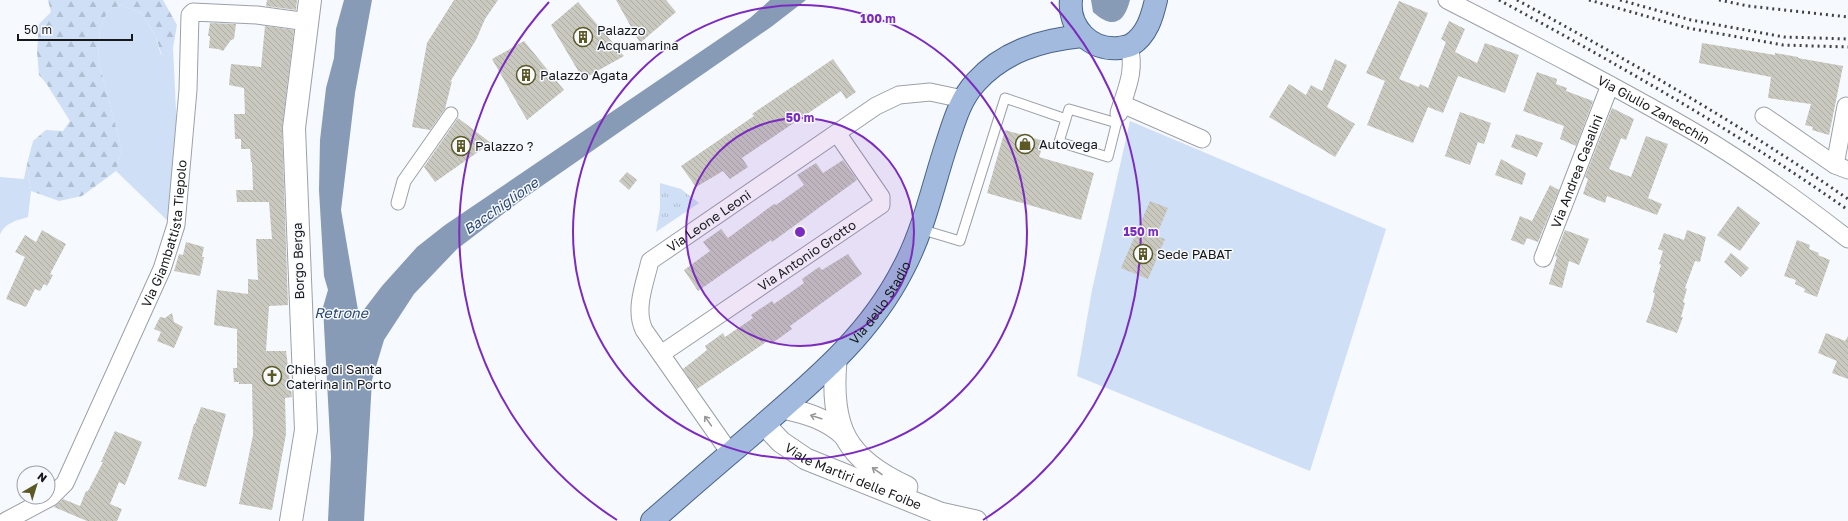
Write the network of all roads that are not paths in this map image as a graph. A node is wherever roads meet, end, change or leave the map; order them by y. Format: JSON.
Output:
{"nodes":[{"id":1,"x":310,"y":0,"type":"edge"},
{"id":2,"x":1156,"y":0,"type":"edge"},
{"id":3,"x":1447,"y":0,"type":"edge"},
{"id":4,"x":1070,"y":5,"type":"edge"},
{"id":5,"x":308,"y":22,"type":"junction"},
{"id":6,"x":1082,"y":36,"type":"junction"},
{"id":7,"x":1038,"y":43,"type":"junction"},
{"id":8,"x":1129,"y":46,"type":"junction"},
{"id":9,"x":1610,"y":85,"type":"junction"},
{"id":10,"x":963,"y":99,"type":"junction"},
{"id":11,"x":1846,"y":106,"type":"dead end"},
{"id":12,"x":1119,"y":113,"type":"junction"},
{"id":13,"x":451,"y":114,"type":"dead end"},
{"id":14,"x":1764,"y":116,"type":"dead end"},
{"id":15,"x":1066,"y":119,"type":"junction"},
{"id":16,"x":836,"y":133,"type":"junction"},
{"id":17,"x":1202,"y":139,"type":"dead end"},
{"id":18,"x":1842,"y":167,"type":"edge"},
{"id":19,"x":398,"y":203,"type":"dead end"},
{"id":20,"x":920,"y":229,"type":"junction"},
{"id":21,"x":1848,"y":239,"type":"edge"},
{"id":22,"x":1543,"y":258,"type":"dead end"},
{"id":23,"x":661,"y":354,"type":"junction"},
{"id":24,"x":836,"y":361,"type":"junction"},
{"id":25,"x":783,"y":408,"type":"junction"},
{"id":26,"x":764,"y":424,"type":"junction"},
{"id":27,"x":844,"y":435,"type":"junction"},
{"id":28,"x":730,"y":453,"type":"junction"},
{"id":29,"x":6,"y":521,"type":"edge"},
{"id":30,"x":291,"y":521,"type":"edge"},
{"id":31,"x":652,"y":521,"type":"edge"},
{"id":32,"x":975,"y":521,"type":"edge"}],
"edges":[{"from":1,"to":5,"type":"main road","name":"Borgo Berga"},
{"from":2,"to":8,"type":"main road"},
{"from":3,"to":9,"type":"street","name":"Via Giulio Zanecchin"},
{"from":4,"to":6,"type":"main road"},
{"from":4,"to":7,"type":"main road","name":"Via dello Stadio"},
{"from":5,"to":29,"type":"street","name":"Via Giambattista Tiepolo"},
{"from":5,"to":30,"type":"main road","name":"Borgo Berga"},
{"from":6,"to":7,"type":"main road","name":"Via dello Stadio"},
{"from":6,"to":8,"type":"main road"},
{"from":7,"to":10,"type":"main road","name":"Via dello Stadio"},
{"from":8,"to":12,"type":"street"},
{"from":9,"to":21,"type":"street","name":"Via Giulio Zanecchin"},
{"from":9,"to":22,"type":"street","name":"Via Andrea Casalini"},
{"from":10,"to":16,"type":"street","name":"Via Leone Leoni"},
{"from":10,"to":20,"type":"main road","name":"Via dello Stadio"},
{"from":11,"to":18,"type":"street"},
{"from":12,"to":15,"type":"lane"},
{"from":12,"to":15,"type":"lane"},
{"from":12,"to":17,"type":"street"},
{"from":13,"to":19,"type":"street"},
{"from":14,"to":18,"type":"street"},
{"from":15,"to":20,"type":"lane"},
{"from":16,"to":23,"type":"street","name":"Via Leone Leoni"},
{"from":16,"to":23,"type":"street","name":"Via Antonio Grotto"},
{"from":20,"to":24,"type":"main road","name":"Via dello Stadio"},
{"from":28,"to":23,"type":"street","name":"Via Leone Leoni","one_way":true},
{"from":24,"to":25,"type":"main road","name":"Via dello Stadio"},
{"from":24,"to":27,"type":"street","name":"Viale Martiri delle Foibe"},
{"from":25,"to":26,"type":"main road","name":"Via dello Stadio"},
{"from":27,"to":25,"type":"street","name":"Viale Martiri delle Foibe","one_way":true},
{"from":26,"to":28,"type":"main road","name":"Via dello Stadio"},
{"from":26,"to":32,"type":"street","name":"Viale Martiri delle Foibe"},
{"from":32,"to":27,"type":"street","name":"Viale Martiri delle Foibe","one_way":true},
{"from":28,"to":31,"type":"main road","name":"Via dello Stadio"}]}
